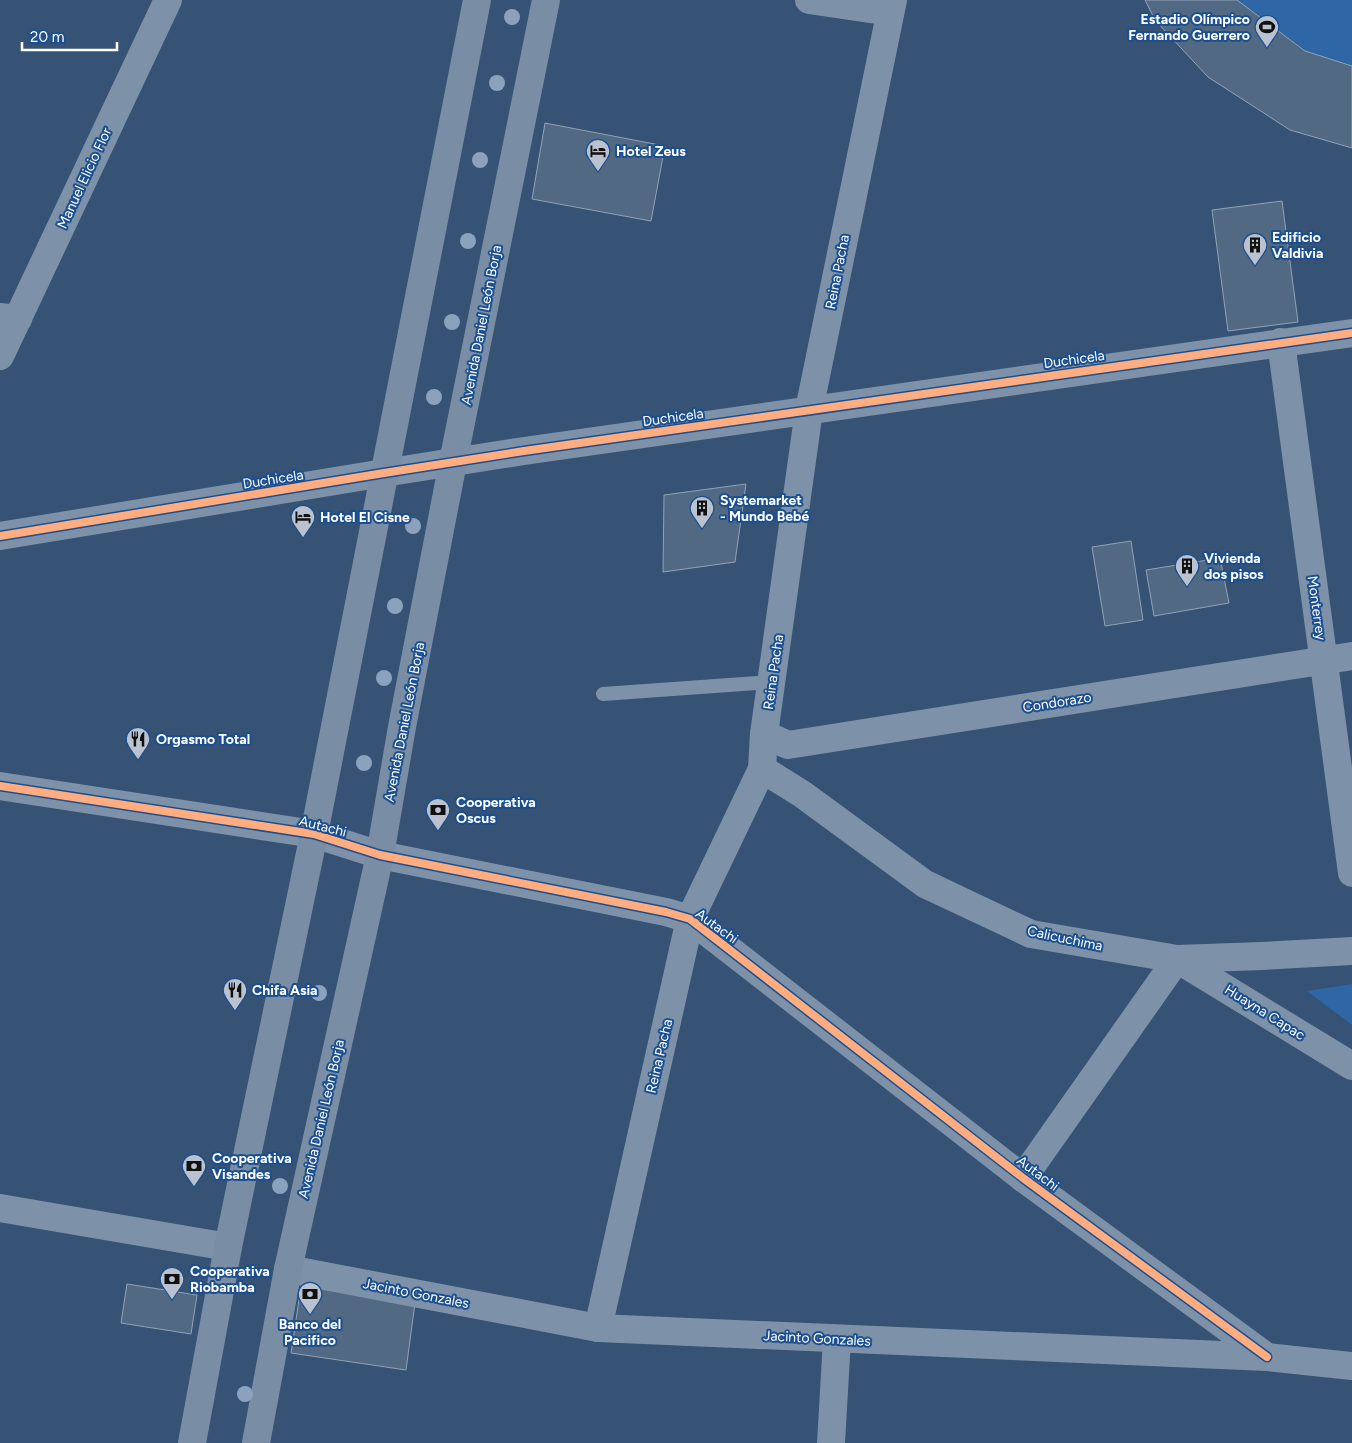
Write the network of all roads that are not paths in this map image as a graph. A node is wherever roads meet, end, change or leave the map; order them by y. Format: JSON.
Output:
{"nodes":[{"id":1,"x":168,"y":0,"type":"edge"},
{"id":2,"x":477,"y":0,"type":"edge"},
{"id":3,"x":546,"y":0,"type":"edge"},
{"id":4,"x":809,"y":0,"type":"edge"},
{"id":5,"x":891,"y":6,"type":"edge"},
{"id":6,"x":9,"y":318,"type":"edge"},
{"id":7,"x":1352,"y":333,"type":"edge"},
{"id":8,"x":1281,"y":342,"type":"junction"},
{"id":9,"x":0,"y":356,"type":"edge"},
{"id":10,"x":809,"y":410,"type":"junction"},
{"id":11,"x":453,"y":462,"type":"junction"},
{"id":12,"x":384,"y":473,"type":"junction"},
{"id":13,"x":0,"y":536,"type":"edge"},
{"id":14,"x":1352,"y":656,"type":"edge"},
{"id":15,"x":1324,"y":659,"type":"junction"},
{"id":16,"x":771,"y":682,"type":"junction"},
{"id":17,"x":603,"y":694,"type":"dead end"},
{"id":18,"x":764,"y":734,"type":"junction"},
{"id":19,"x":762,"y":769,"type":"junction"},
{"id":20,"x":0,"y":786,"type":"edge"},
{"id":21,"x":314,"y":834,"type":"junction"},
{"id":22,"x":380,"y":855,"type":"junction"},
{"id":23,"x":1352,"y":873,"type":"edge"},
{"id":24,"x":690,"y":919,"type":"junction"},
{"id":25,"x":1352,"y":951,"type":"edge"},
{"id":26,"x":1177,"y":959,"type":"junction"},
{"id":27,"x":1352,"y":1066,"type":"edge"},
{"id":28,"x":1023,"y":1178,"type":"junction"},
{"id":29,"x":0,"y":1208,"type":"edge"},
{"id":30,"x":228,"y":1247,"type":"junction"},
{"id":31,"x":288,"y":1269,"type":"junction"},
{"id":32,"x":598,"y":1328,"type":"junction"},
{"id":33,"x":837,"y":1339,"type":"junction"},
{"id":34,"x":1267,"y":1357,"type":"junction"},
{"id":35,"x":1352,"y":1366,"type":"edge"},
{"id":36,"x":192,"y":1443,"type":"edge"},
{"id":37,"x":256,"y":1443,"type":"edge"},
{"id":38,"x":831,"y":1443,"type":"edge"}],
"edges":[{"from":1,"to":6,"type":"street","name":"Manuel Elicio Flor"},
{"from":2,"to":12,"type":"main road"},
{"from":3,"to":11,"type":"main road","name":"Avenida Daniel León Borja"},
{"from":4,"to":5,"type":"street"},
{"from":5,"to":10,"type":"street","name":"Reina Pacha"},
{"from":6,"to":9,"type":"street","name":"Manuel Elicio Flor"},
{"from":7,"to":8,"type":"street","name":"Duchicela"},
{"from":8,"to":10,"type":"street","name":"Duchicela"},
{"from":8,"to":15,"type":"street","name":"Monterrey"},
{"from":10,"to":11,"type":"street","name":"Duchicela"},
{"from":10,"to":16,"type":"street","name":"Reina Pacha"},
{"from":11,"to":12,"type":"street","name":"Duchicela"},
{"from":11,"to":22,"type":"main road","name":"Avenida Daniel León Borja"},
{"from":12,"to":13,"type":"street","name":"Duchicela"},
{"from":12,"to":21,"type":"main road"},
{"from":14,"to":15,"type":"street","name":"Condorazo"},
{"from":15,"to":18,"type":"street","name":"Condorazo"},
{"from":15,"to":23,"type":"street","name":"Monterrey"},
{"from":16,"to":17,"type":"lane"},
{"from":16,"to":18,"type":"street","name":"Reina Pacha"},
{"from":18,"to":19,"type":"street","name":"Reina Pacha"},
{"from":19,"to":24,"type":"street","name":"Reina Pacha"},
{"from":19,"to":26,"type":"street","name":"Calicuchima"},
{"from":20,"to":21,"type":"street","name":"Autachi"},
{"from":21,"to":22,"type":"street","name":"Autachi"},
{"from":21,"to":30,"type":"main road"},
{"from":22,"to":24,"type":"street","name":"Autachi"},
{"from":22,"to":31,"type":"main road","name":"Avenida Daniel León Borja"},
{"from":24,"to":28,"type":"street","name":"Autachi"},
{"from":24,"to":32,"type":"street","name":"Reina Pacha"},
{"from":25,"to":26,"type":"street","name":"Calicuchima"},
{"from":26,"to":27,"type":"street","name":"Huayna Capac"},
{"from":26,"to":28,"type":"street"},
{"from":28,"to":34,"type":"street","name":"Autachi"},
{"from":29,"to":30,"type":"street"},
{"from":30,"to":36,"type":"main road"},
{"from":31,"to":32,"type":"street","name":"Jacinto Gonzales"},
{"from":31,"to":37,"type":"main road","name":"Avenida Daniel León Borja"},
{"from":32,"to":33,"type":"street","name":"Jacinto Gonzales"},
{"from":33,"to":34,"type":"street","name":"Jacinto Gonzales"},
{"from":33,"to":38,"type":"street"},
{"from":34,"to":35,"type":"street","name":"Jacinto Gonzales"}]}
